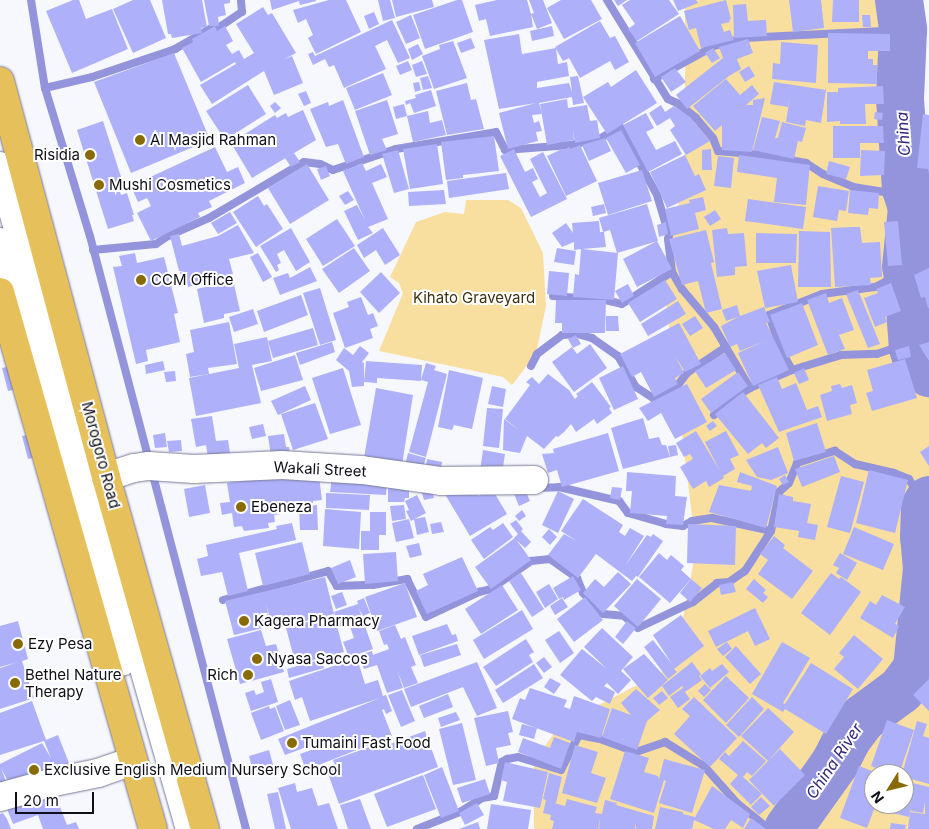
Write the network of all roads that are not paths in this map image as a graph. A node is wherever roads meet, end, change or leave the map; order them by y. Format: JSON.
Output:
{"nodes":[{"id":1,"x":0,"y":81,"type":"edge"},
{"id":2,"x":0,"y":166,"type":"edge"},
{"id":3,"x":0,"y":242,"type":"edge"},
{"id":4,"x":0,"y":292,"type":"edge"},
{"id":5,"x":106,"y":476,"type":"junction"},
{"id":6,"x":534,"y":480,"type":"dead end"},
{"id":7,"x":132,"y":761,"type":"junction"},
{"id":8,"x":0,"y":797,"type":"edge"},
{"id":9,"x":153,"y":829,"type":"edge"},
{"id":10,"x":170,"y":829,"type":"edge"},
{"id":11,"x":190,"y":829,"type":"edge"},
{"id":12,"x":205,"y":829,"type":"edge"}],
"edges":[{"from":1,"to":5,"type":"highway","name":"Morogoro Road"},
{"from":2,"to":11,"type":"street","name":"Morogoro Road"},
{"from":3,"to":10,"type":"street"},
{"from":4,"to":7,"type":"highway"},
{"from":5,"to":6,"type":"street","name":"Wakali Street"},
{"from":5,"to":12,"type":"highway","name":"Morogoro Road"},
{"from":7,"to":8,"type":"street"},
{"from":7,"to":9,"type":"highway"}]}
